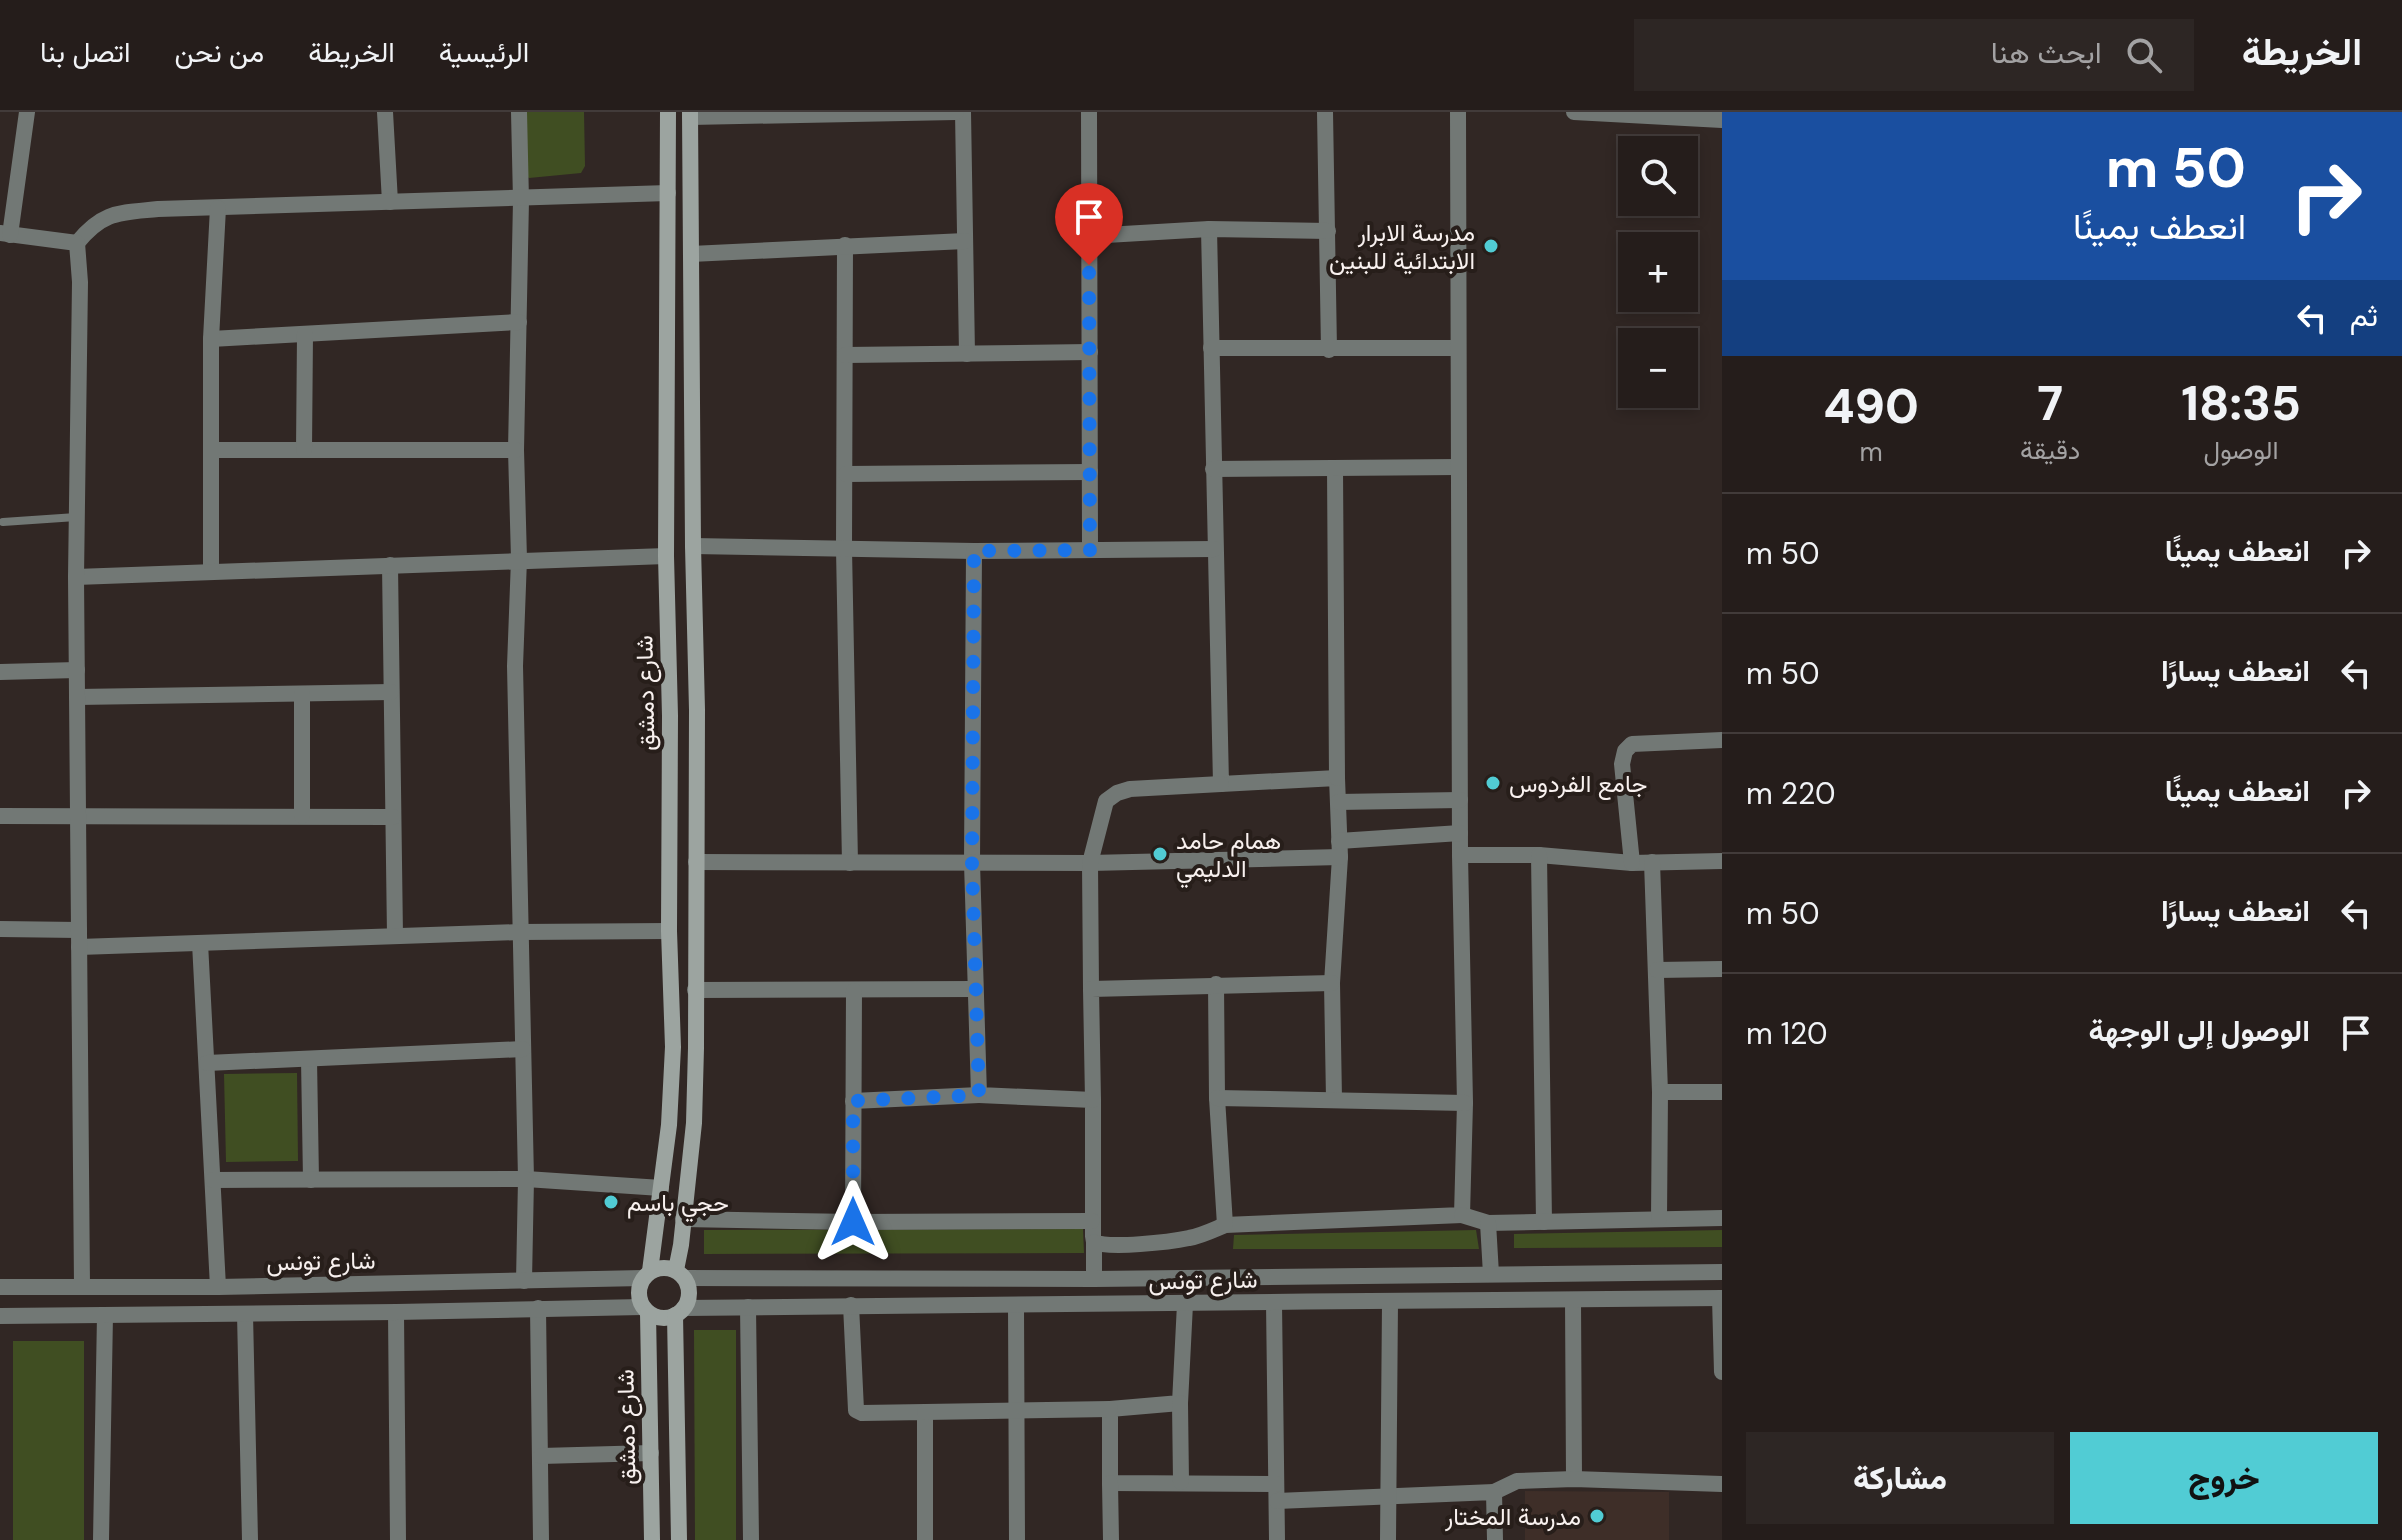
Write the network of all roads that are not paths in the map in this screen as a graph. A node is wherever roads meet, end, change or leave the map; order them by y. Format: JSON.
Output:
{"nodes":[{"id":1,"x":27,"y":112,"type":"edge"},
{"id":2,"x":385,"y":112,"type":"edge"},
{"id":3,"x":519,"y":112,"type":"edge"},
{"id":4,"x":668,"y":112,"type":"edge"},
{"id":5,"x":956,"y":112,"type":"edge"},
{"id":6,"x":963,"y":112,"type":"edge"},
{"id":7,"x":1089,"y":112,"type":"edge"},
{"id":8,"x":1325,"y":112,"type":"edge"},
{"id":9,"x":1458,"y":112,"type":"edge"},
{"id":10,"x":1574,"y":112,"type":"edge"},
{"id":11,"x":690,"y":114,"type":"edge"},
{"id":12,"x":1722,"y":120,"type":"edge"},
{"id":13,"x":668,"y":193,"type":"junction"},
{"id":14,"x":521,"y":200,"type":"junction"},
{"id":15,"x":390,"y":202,"type":"junction"},
{"id":16,"x":218,"y":208,"type":"junction"},
{"id":17,"x":1209,"y":229,"type":"junction"},
{"id":18,"x":1328,"y":231,"type":"junction"},
{"id":19,"x":5,"y":234,"type":"edge"},
{"id":20,"x":1089,"y":236,"type":"junction"},
{"id":21,"x":965,"y":241,"type":"junction"},
{"id":22,"x":77,"y":243,"type":"junction"},
{"id":23,"x":845,"y":245,"type":"junction"},
{"id":24,"x":691,"y":254,"type":"junction"},
{"id":25,"x":519,"y":322,"type":"junction"},
{"id":26,"x":305,"y":334,"type":"junction"},
{"id":27,"x":211,"y":339,"type":"junction"},
{"id":28,"x":1211,"y":348,"type":"junction"},
{"id":29,"x":1458,"y":348,"type":"junction"},
{"id":30,"x":1329,"y":350,"type":"junction"},
{"id":31,"x":1090,"y":352,"type":"junction"},
{"id":32,"x":967,"y":354,"type":"junction"},
{"id":33,"x":845,"y":355,"type":"junction"},
{"id":34,"x":211,"y":450,"type":"junction"},
{"id":35,"x":304,"y":450,"type":"junction"},
{"id":36,"x":516,"y":450,"type":"junction"},
{"id":37,"x":1458,"y":467,"type":"junction"},
{"id":38,"x":1335,"y":468,"type":"junction"},
{"id":39,"x":1213,"y":469,"type":"junction"},
{"id":40,"x":1090,"y":472,"type":"junction"},
{"id":41,"x":846,"y":474,"type":"junction"},
{"id":42,"x":77,"y":517,"type":"junction"},
{"id":43,"x":3,"y":522,"type":"dead end"},
{"id":44,"x":693,"y":546,"type":"junction"},
{"id":45,"x":844,"y":549,"type":"junction"},
{"id":46,"x":1214,"y":549,"type":"junction"},
{"id":47,"x":1090,"y":550,"type":"junction"},
{"id":48,"x":974,"y":551,"type":"junction"},
{"id":49,"x":666,"y":556,"type":"junction"},
{"id":50,"x":519,"y":559,"type":"junction"},
{"id":51,"x":390,"y":565,"type":"junction"},
{"id":52,"x":211,"y":572,"type":"junction"},
{"id":53,"x":76,"y":577,"type":"junction"},
{"id":54,"x":77,"y":670,"type":"junction"},
{"id":55,"x":0,"y":672,"type":"edge"},
{"id":56,"x":391,"y":692,"type":"junction"},
{"id":57,"x":302,"y":694,"type":"junction"},
{"id":58,"x":77,"y":697,"type":"junction"},
{"id":59,"x":1722,"y":740,"type":"edge"},
{"id":60,"x":1337,"y":778,"type":"junction"},
{"id":61,"x":1221,"y":784,"type":"junction"},
{"id":62,"x":1460,"y":800,"type":"junction"},
{"id":63,"x":1338,"y":802,"type":"junction"},
{"id":64,"x":78,"y":815,"type":"junction"},
{"id":65,"x":0,"y":816,"type":"edge"},
{"id":66,"x":302,"y":816,"type":"junction"},
{"id":67,"x":393,"y":817,"type":"junction"},
{"id":68,"x":1460,"y":833,"type":"junction"},
{"id":69,"x":1340,"y":849,"type":"junction"},
{"id":70,"x":1460,"y":855,"type":"junction"},
{"id":71,"x":1539,"y":855,"type":"junction"},
{"id":72,"x":1722,"y":861,"type":"edge"},
{"id":73,"x":696,"y":862,"type":"junction"},
{"id":74,"x":1652,"y":862,"type":"junction"},
{"id":75,"x":850,"y":863,"type":"junction"},
{"id":76,"x":972,"y":863,"type":"junction"},
{"id":77,"x":1090,"y":863,"type":"junction"},
{"id":78,"x":1632,"y":863,"type":"junction"},
{"id":79,"x":0,"y":929,"type":"edge"},
{"id":80,"x":79,"y":930,"type":"junction"},
{"id":81,"x":669,"y":931,"type":"junction"},
{"id":82,"x":520,"y":932,"type":"junction"},
{"id":83,"x":395,"y":936,"type":"junction"},
{"id":84,"x":200,"y":943,"type":"junction"},
{"id":85,"x":79,"y":947,"type":"junction"},
{"id":86,"x":1722,"y":969,"type":"edge"},
{"id":87,"x":1657,"y":970,"type":"junction"},
{"id":88,"x":1332,"y":983,"type":"junction"},
{"id":89,"x":1216,"y":984,"type":"junction"},
{"id":90,"x":975,"y":989,"type":"junction"},
{"id":91,"x":1091,"y":989,"type":"junction"},
{"id":92,"x":695,"y":990,"type":"junction"},
{"id":93,"x":854,"y":991,"type":"junction"},
{"id":94,"x":523,"y":1049,"type":"junction"},
{"id":95,"x":309,"y":1059,"type":"junction"},
{"id":96,"x":207,"y":1063,"type":"junction"},
{"id":97,"x":1660,"y":1092,"type":"junction"},
{"id":98,"x":1722,"y":1092,"type":"edge"},
{"id":99,"x":979,"y":1095,"type":"junction"},
{"id":100,"x":1217,"y":1098,"type":"junction"},
{"id":101,"x":1334,"y":1099,"type":"junction"},
{"id":102,"x":1093,"y":1100,"type":"junction"},
{"id":103,"x":853,"y":1101,"type":"junction"},
{"id":104,"x":1465,"y":1103,"type":"junction"},
{"id":105,"x":526,"y":1179,"type":"junction"},
{"id":106,"x":213,"y":1180,"type":"junction"},
{"id":107,"x":311,"y":1180,"type":"junction"},
{"id":108,"x":661,"y":1188,"type":"junction"},
{"id":109,"x":1462,"y":1215,"type":"junction"},
{"id":110,"x":1722,"y":1218,"type":"edge"},
{"id":111,"x":683,"y":1219,"type":"junction"},
{"id":112,"x":1659,"y":1219,"type":"junction"},
{"id":113,"x":1092,"y":1221,"type":"junction"},
{"id":114,"x":853,"y":1222,"type":"junction"},
{"id":115,"x":1544,"y":1222,"type":"junction"},
{"id":116,"x":1488,"y":1223,"type":"junction"},
{"id":117,"x":1225,"y":1225,"type":"junction"},
{"id":118,"x":1094,"y":1242,"type":"junction"},
{"id":119,"x":1722,"y":1272,"type":"edge"},
{"id":120,"x":1645,"y":1273,"type":"junction"},
{"id":121,"x":646,"y":1274,"type":"junction"},
{"id":122,"x":680,"y":1274,"type":"junction"},
{"id":123,"x":1491,"y":1274,"type":"junction"},
{"id":124,"x":1094,"y":1279,"type":"junction"},
{"id":125,"x":524,"y":1281,"type":"junction"},
{"id":126,"x":82,"y":1286,"type":"junction"},
{"id":127,"x":0,"y":1287,"type":"edge"},
{"id":128,"x":218,"y":1287,"type":"junction"},
{"id":129,"x":1721,"y":1298,"type":"edge"},
{"id":130,"x":1644,"y":1299,"type":"junction"},
{"id":131,"x":1573,"y":1300,"type":"junction"},
{"id":132,"x":1390,"y":1302,"type":"junction"},
{"id":133,"x":1274,"y":1303,"type":"junction"},
{"id":134,"x":1185,"y":1304,"type":"junction"},
{"id":135,"x":851,"y":1305,"type":"junction"},
{"id":136,"x":1016,"y":1306,"type":"junction"},
{"id":137,"x":748,"y":1307,"type":"junction"},
{"id":138,"x":538,"y":1308,"type":"junction"},
{"id":139,"x":645,"y":1310,"type":"junction"},
{"id":140,"x":396,"y":1312,"type":"junction"},
{"id":141,"x":680,"y":1312,"type":"junction"},
{"id":142,"x":245,"y":1314,"type":"junction"},
{"id":143,"x":105,"y":1315,"type":"junction"},
{"id":144,"x":0,"y":1316,"type":"edge"},
{"id":145,"x":1722,"y":1372,"type":"edge"},
{"id":146,"x":1180,"y":1403,"type":"junction"},
{"id":147,"x":1110,"y":1409,"type":"junction"},
{"id":148,"x":1017,"y":1410,"type":"junction"},
{"id":149,"x":925,"y":1412,"type":"junction"},
{"id":150,"x":651,"y":1453,"type":"junction"},
{"id":151,"x":541,"y":1456,"type":"junction"},
{"id":152,"x":1574,"y":1479,"type":"junction"},
{"id":153,"x":1181,"y":1482,"type":"junction"},
{"id":154,"x":1110,"y":1483,"type":"junction"},
{"id":155,"x":1276,"y":1484,"type":"junction"},
{"id":156,"x":1722,"y":1484,"type":"edge"},
{"id":157,"x":1494,"y":1492,"type":"junction"},
{"id":158,"x":1390,"y":1496,"type":"junction"},
{"id":159,"x":1277,"y":1501,"type":"junction"},
{"id":160,"x":101,"y":1540,"type":"edge"},
{"id":161,"x":250,"y":1540,"type":"edge"},
{"id":162,"x":398,"y":1540,"type":"edge"},
{"id":163,"x":541,"y":1540,"type":"edge"},
{"id":164,"x":652,"y":1540,"type":"edge"},
{"id":165,"x":679,"y":1540,"type":"edge"},
{"id":166,"x":751,"y":1540,"type":"edge"},
{"id":167,"x":925,"y":1540,"type":"edge"},
{"id":168,"x":1017,"y":1540,"type":"edge"},
{"id":169,"x":1111,"y":1540,"type":"edge"},
{"id":170,"x":1277,"y":1540,"type":"edge"},
{"id":171,"x":1388,"y":1540,"type":"edge"},
{"id":172,"x":1495,"y":1540,"type":"edge"}],
"edges":[{"from":1,"to":19,"type":"street"},
{"from":2,"to":15,"type":"street"},
{"from":3,"to":14,"type":"street"},
{"from":4,"to":13,"type":"main road","name":"شارع دمشق"},
{"from":5,"to":11,"type":"street"},
{"from":6,"to":21,"type":"street"},
{"from":7,"to":20,"type":"street"},
{"from":8,"to":18,"type":"street"},
{"from":9,"to":29,"type":"street"},
{"from":10,"to":12,"type":"street"},
{"from":11,"to":24,"type":"main road"},
{"from":13,"to":14,"type":"street"},
{"from":13,"to":49,"type":"main road","name":"شارع دمشق"},
{"from":14,"to":15,"type":"street"},
{"from":14,"to":25,"type":"street"},
{"from":15,"to":16,"type":"street"},
{"from":16,"to":22,"type":"street"},
{"from":16,"to":27,"type":"street"},
{"from":17,"to":18,"type":"street"},
{"from":17,"to":20,"type":"street"},
{"from":17,"to":28,"type":"street"},
{"from":18,"to":30,"type":"street"},
{"from":19,"to":22,"type":"street"},
{"from":20,"to":31,"type":"street"},
{"from":21,"to":23,"type":"street"},
{"from":21,"to":32,"type":"street"},
{"from":22,"to":42,"type":"street"},
{"from":23,"to":24,"type":"street"},
{"from":23,"to":33,"type":"street"},
{"from":24,"to":44,"type":"main road"},
{"from":25,"to":26,"type":"street"},
{"from":25,"to":36,"type":"street"},
{"from":26,"to":27,"type":"street"},
{"from":26,"to":35,"type":"street"},
{"from":27,"to":34,"type":"street"},
{"from":28,"to":30,"type":"street"},
{"from":28,"to":39,"type":"street"},
{"from":29,"to":30,"type":"street"},
{"from":29,"to":37,"type":"street"},
{"from":31,"to":32,"type":"street"},
{"from":31,"to":40,"type":"street"},
{"from":32,"to":33,"type":"street"},
{"from":33,"to":41,"type":"street"},
{"from":34,"to":35,"type":"street"},
{"from":34,"to":52,"type":"street"},
{"from":35,"to":36,"type":"street"},
{"from":36,"to":50,"type":"street"},
{"from":37,"to":38,"type":"street"},
{"from":37,"to":62,"type":"street"},
{"from":38,"to":39,"type":"street"},
{"from":38,"to":60,"type":"street"},
{"from":39,"to":46,"type":"street"},
{"from":40,"to":41,"type":"street"},
{"from":40,"to":47,"type":"street"},
{"from":41,"to":45,"type":"street"},
{"from":42,"to":43,"type":"lane"},
{"from":42,"to":53,"type":"street"},
{"from":44,"to":45,"type":"street"},
{"from":44,"to":73,"type":"main road"},
{"from":45,"to":48,"type":"street"},
{"from":45,"to":75,"type":"street"},
{"from":46,"to":47,"type":"street"},
{"from":46,"to":61,"type":"street"},
{"from":47,"to":48,"type":"street"},
{"from":48,"to":76,"type":"street"},
{"from":49,"to":50,"type":"street"},
{"from":49,"to":81,"type":"main road","name":"شارع دمشق"},
{"from":50,"to":51,"type":"street"},
{"from":50,"to":82,"type":"street"},
{"from":51,"to":52,"type":"street"},
{"from":51,"to":56,"type":"street"},
{"from":52,"to":53,"type":"street"},
{"from":53,"to":54,"type":"street"},
{"from":54,"to":55,"type":"street"},
{"from":54,"to":58,"type":"street"},
{"from":56,"to":57,"type":"street"},
{"from":56,"to":67,"type":"street"},
{"from":57,"to":58,"type":"street"},
{"from":57,"to":66,"type":"street"},
{"from":58,"to":64,"type":"street"},
{"from":59,"to":78,"type":"street"},
{"from":60,"to":61,"type":"street"},
{"from":60,"to":63,"type":"street"},
{"from":61,"to":77,"type":"street"},
{"from":62,"to":63,"type":"street"},
{"from":62,"to":68,"type":"street"},
{"from":63,"to":69,"type":"street"},
{"from":64,"to":65,"type":"street"},
{"from":64,"to":66,"type":"street"},
{"from":64,"to":80,"type":"street"},
{"from":66,"to":67,"type":"street"},
{"from":67,"to":83,"type":"street"},
{"from":68,"to":69,"type":"street"},
{"from":68,"to":70,"type":"street"},
{"from":69,"to":77,"type":"street"},
{"from":69,"to":88,"type":"street"},
{"from":70,"to":71,"type":"street"},
{"from":70,"to":104,"type":"street"},
{"from":71,"to":78,"type":"street"},
{"from":71,"to":115,"type":"street"},
{"from":72,"to":74,"type":"street"},
{"from":73,"to":75,"type":"street"},
{"from":73,"to":92,"type":"main road"},
{"from":74,"to":78,"type":"street"},
{"from":74,"to":87,"type":"street"},
{"from":75,"to":76,"type":"street"},
{"from":76,"to":77,"type":"street"},
{"from":76,"to":90,"type":"street"},
{"from":77,"to":91,"type":"street"},
{"from":79,"to":80,"type":"street"},
{"from":80,"to":85,"type":"street"},
{"from":81,"to":82,"type":"street"},
{"from":81,"to":108,"type":"main road","name":"شارع دمشق"},
{"from":82,"to":83,"type":"street"},
{"from":82,"to":94,"type":"street"},
{"from":83,"to":84,"type":"street"},
{"from":84,"to":85,"type":"street"},
{"from":84,"to":96,"type":"street"},
{"from":85,"to":126,"type":"street"},
{"from":86,"to":87,"type":"street"},
{"from":87,"to":97,"type":"street"},
{"from":88,"to":89,"type":"street"},
{"from":88,"to":101,"type":"street"},
{"from":89,"to":91,"type":"street"},
{"from":89,"to":100,"type":"street"},
{"from":90,"to":93,"type":"street"},
{"from":90,"to":99,"type":"street"},
{"from":91,"to":102,"type":"street"},
{"from":92,"to":93,"type":"street"},
{"from":92,"to":111,"type":"main road"},
{"from":93,"to":103,"type":"street"},
{"from":94,"to":95,"type":"street"},
{"from":94,"to":105,"type":"street"},
{"from":95,"to":96,"type":"street"},
{"from":95,"to":107,"type":"street"},
{"from":96,"to":106,"type":"street"},
{"from":97,"to":98,"type":"street"},
{"from":97,"to":112,"type":"street"},
{"from":99,"to":102,"type":"street"},
{"from":99,"to":103,"type":"street"},
{"from":100,"to":101,"type":"street"},
{"from":100,"to":117,"type":"street"},
{"from":101,"to":104,"type":"street"},
{"from":102,"to":113,"type":"street"},
{"from":103,"to":114,"type":"street"},
{"from":104,"to":109,"type":"street"},
{"from":105,"to":107,"type":"street"},
{"from":105,"to":108,"type":"street"},
{"from":105,"to":125,"type":"street"},
{"from":106,"to":107,"type":"street"},
{"from":106,"to":128,"type":"street"},
{"from":108,"to":121,"type":"main road","name":"شارع دمشق"},
{"from":109,"to":116,"type":"street"},
{"from":109,"to":117,"type":"street"},
{"from":110,"to":112,"type":"street"},
{"from":111,"to":114,"type":"street"},
{"from":111,"to":122,"type":"main road"},
{"from":112,"to":115,"type":"street"},
{"from":113,"to":114,"type":"street"},
{"from":113,"to":118,"type":"street"},
{"from":115,"to":116,"type":"street"},
{"from":116,"to":123,"type":"street"},
{"from":117,"to":118,"type":"street"},
{"from":118,"to":124,"type":"street"},
{"from":119,"to":120,"type":"street","name":"شارع تونس"},
{"from":120,"to":123,"type":"street","name":"شارع تونس"},
{"from":120,"to":130,"type":"street"},
{"from":121,"to":122,"type":"main road"},
{"from":121,"to":125,"type":"street","name":"شارع تونس"},
{"from":121,"to":139,"type":"main road"},
{"from":122,"to":124,"type":"street","name":"شارع تونس"},
{"from":122,"to":141,"type":"main road"},
{"from":123,"to":124,"type":"street","name":"شارع تونس"},
{"from":125,"to":128,"type":"street","name":"شارع تونس"},
{"from":126,"to":127,"type":"street","name":"شارع تونس"},
{"from":126,"to":128,"type":"street","name":"شارع تونس"},
{"from":129,"to":130,"type":"street","name":"شارع تونس"},
{"from":129,"to":145,"type":"street"},
{"from":130,"to":131,"type":"street","name":"شارع تونس"},
{"from":131,"to":132,"type":"street","name":"شارع تونس"},
{"from":131,"to":152,"type":"street"},
{"from":132,"to":133,"type":"street","name":"شارع تونس"},
{"from":132,"to":158,"type":"street"},
{"from":133,"to":134,"type":"street","name":"شارع تونس"},
{"from":133,"to":155,"type":"street"},
{"from":134,"to":136,"type":"street","name":"شارع تونس"},
{"from":134,"to":146,"type":"street"},
{"from":135,"to":136,"type":"street","name":"شارع تونس"},
{"from":135,"to":137,"type":"street","name":"شارع تونس"},
{"from":135,"to":149,"type":"street"},
{"from":136,"to":148,"type":"street"},
{"from":137,"to":141,"type":"street","name":"شارع تونس"},
{"from":137,"to":166,"type":"street"},
{"from":138,"to":139,"type":"street"},
{"from":138,"to":140,"type":"street"},
{"from":138,"to":151,"type":"street"},
{"from":139,"to":141,"type":"main road"},
{"from":139,"to":150,"type":"main road","name":"شارع دمشق"},
{"from":140,"to":142,"type":"street"},
{"from":140,"to":162,"type":"street"},
{"from":141,"to":165,"type":"main road"},
{"from":142,"to":143,"type":"street"},
{"from":142,"to":161,"type":"street"},
{"from":143,"to":144,"type":"street"},
{"from":143,"to":160,"type":"street"},
{"from":146,"to":147,"type":"street"},
{"from":146,"to":153,"type":"street"},
{"from":147,"to":148,"type":"street"},
{"from":147,"to":154,"type":"street"},
{"from":148,"to":149,"type":"street"},
{"from":148,"to":168,"type":"street"},
{"from":149,"to":167,"type":"street"},
{"from":150,"to":151,"type":"street"},
{"from":150,"to":164,"type":"main road","name":"شارع دمشق"},
{"from":151,"to":163,"type":"street"},
{"from":152,"to":156,"type":"street"},
{"from":152,"to":157,"type":"street"},
{"from":153,"to":154,"type":"street"},
{"from":153,"to":155,"type":"street"},
{"from":154,"to":169,"type":"street"},
{"from":155,"to":159,"type":"street"},
{"from":157,"to":158,"type":"street"},
{"from":157,"to":172,"type":"street"},
{"from":158,"to":159,"type":"street"},
{"from":158,"to":171,"type":"street"},
{"from":159,"to":170,"type":"street"}]}
